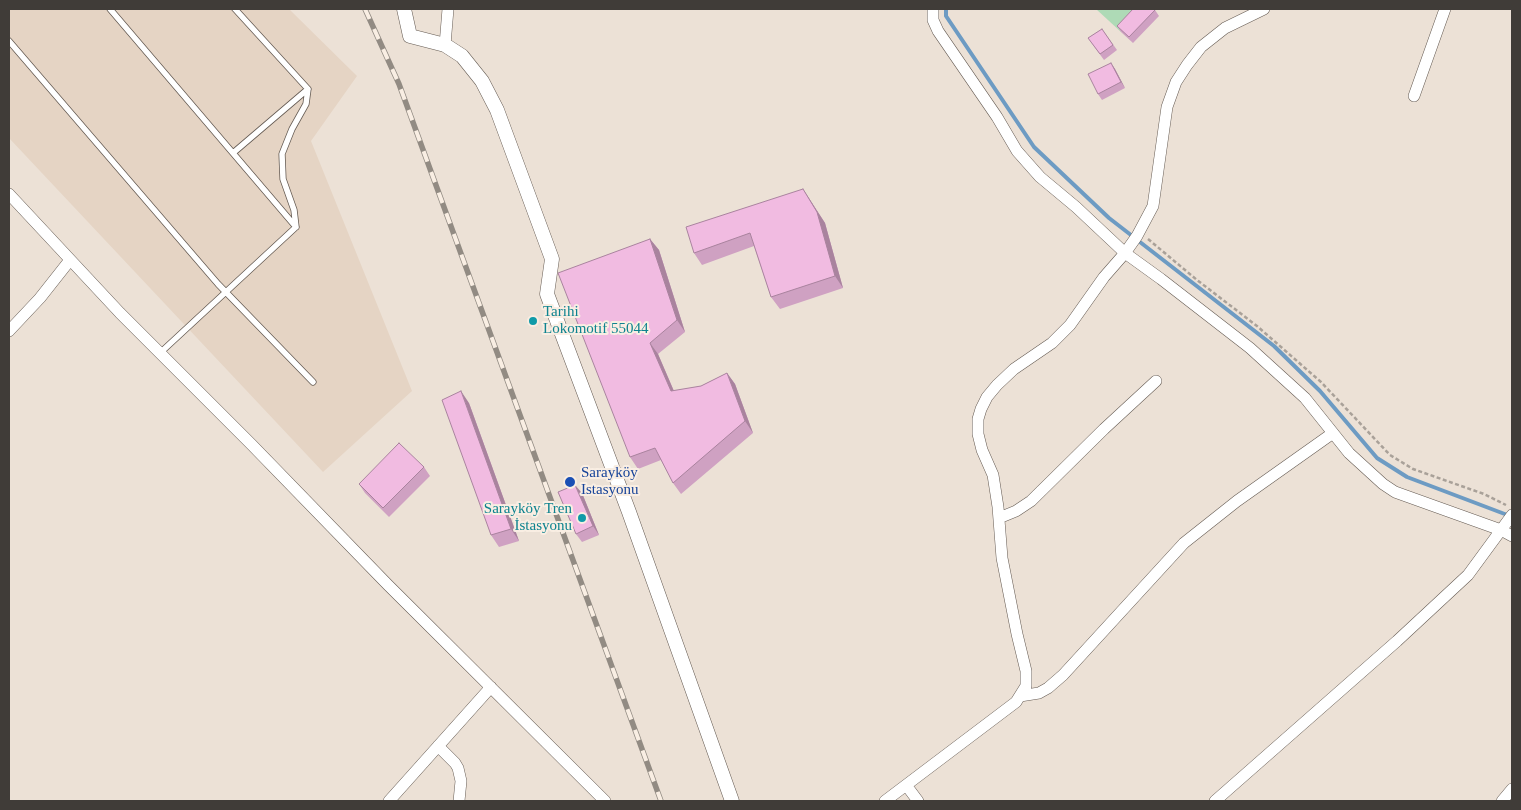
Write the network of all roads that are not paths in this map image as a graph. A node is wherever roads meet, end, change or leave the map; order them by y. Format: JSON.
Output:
{"nodes":[{"id":1,"x":110,"y":9,"type":"edge"},
{"id":2,"x":235,"y":9,"type":"edge"},
{"id":3,"x":404,"y":9,"type":"edge"},
{"id":4,"x":448,"y":9,"type":"edge"},
{"id":5,"x":933,"y":9,"type":"edge"},
{"id":6,"x":1264,"y":9,"type":"edge"},
{"id":7,"x":1445,"y":9,"type":"edge"},
{"id":8,"x":9,"y":41,"type":"edge"},
{"id":9,"x":445,"y":44,"type":"junction"},
{"id":10,"x":308,"y":89,"type":"junction"},
{"id":11,"x":1414,"y":96,"type":"dead end"},
{"id":12,"x":233,"y":153,"type":"junction"},
{"id":13,"x":9,"y":194,"type":"edge"},
{"id":14,"x":296,"y":227,"type":"junction"},
{"id":15,"x":1126,"y":250,"type":"junction"},
{"id":16,"x":70,"y":260,"type":"junction"},
{"id":17,"x":226,"y":292,"type":"junction"},
{"id":18,"x":9,"y":331,"type":"edge"},
{"id":19,"x":160,"y":353,"type":"junction"},
{"id":20,"x":1156,"y":381,"type":"dead end"},
{"id":21,"x":313,"y":382,"type":"dead end"},
{"id":22,"x":1333,"y":433,"type":"junction"},
{"id":23,"x":999,"y":518,"type":"junction"},
{"id":24,"x":1506,"y":523,"type":"edge"},
{"id":25,"x":1512,"y":536,"type":"edge"},
{"id":26,"x":491,"y":687,"type":"junction"},
{"id":27,"x":1020,"y":696,"type":"junction"},
{"id":28,"x":438,"y":746,"type":"junction"},
{"id":29,"x":906,"y":785,"type":"junction"},
{"id":30,"x":1512,"y":789,"type":"edge"},
{"id":31,"x":389,"y":801,"type":"edge"},
{"id":32,"x":459,"y":801,"type":"edge"},
{"id":33,"x":605,"y":801,"type":"edge"},
{"id":34,"x":732,"y":801,"type":"edge"},
{"id":35,"x":885,"y":801,"type":"edge"},
{"id":36,"x":918,"y":801,"type":"edge"},
{"id":37,"x":1215,"y":801,"type":"edge"},
{"id":38,"x":1502,"y":801,"type":"edge"}],
"edges":[{"from":1,"to":12,"type":"lane"},
{"from":2,"to":10,"type":"lane"},
{"from":3,"to":9,"type":"street"},
{"from":4,"to":9,"type":"street"},
{"from":5,"to":15,"type":"street"},
{"from":6,"to":15,"type":"street"},
{"from":7,"to":11,"type":"street"},
{"from":8,"to":17,"type":"lane"},
{"from":9,"to":34,"type":"street"},
{"from":10,"to":12,"type":"lane"},
{"from":10,"to":14,"type":"lane"},
{"from":12,"to":14,"type":"lane"},
{"from":13,"to":16,"type":"street"},
{"from":14,"to":17,"type":"lane"},
{"from":15,"to":22,"type":"street"},
{"from":15,"to":23,"type":"street"},
{"from":16,"to":18,"type":"street"},
{"from":16,"to":19,"type":"street"},
{"from":17,"to":19,"type":"lane"},
{"from":17,"to":21,"type":"lane"},
{"from":19,"to":26,"type":"street"},
{"from":20,"to":23,"type":"street"},
{"from":22,"to":24,"type":"street"},
{"from":22,"to":27,"type":"street"},
{"from":23,"to":27,"type":"street"},
{"from":24,"to":25,"type":"street"},
{"from":24,"to":37,"type":"street"},
{"from":26,"to":28,"type":"street"},
{"from":26,"to":33,"type":"street"},
{"from":27,"to":29,"type":"street"},
{"from":28,"to":31,"type":"street"},
{"from":28,"to":32,"type":"street"},
{"from":29,"to":35,"type":"street"},
{"from":29,"to":36,"type":"street"},
{"from":30,"to":38,"type":"street"}]}
